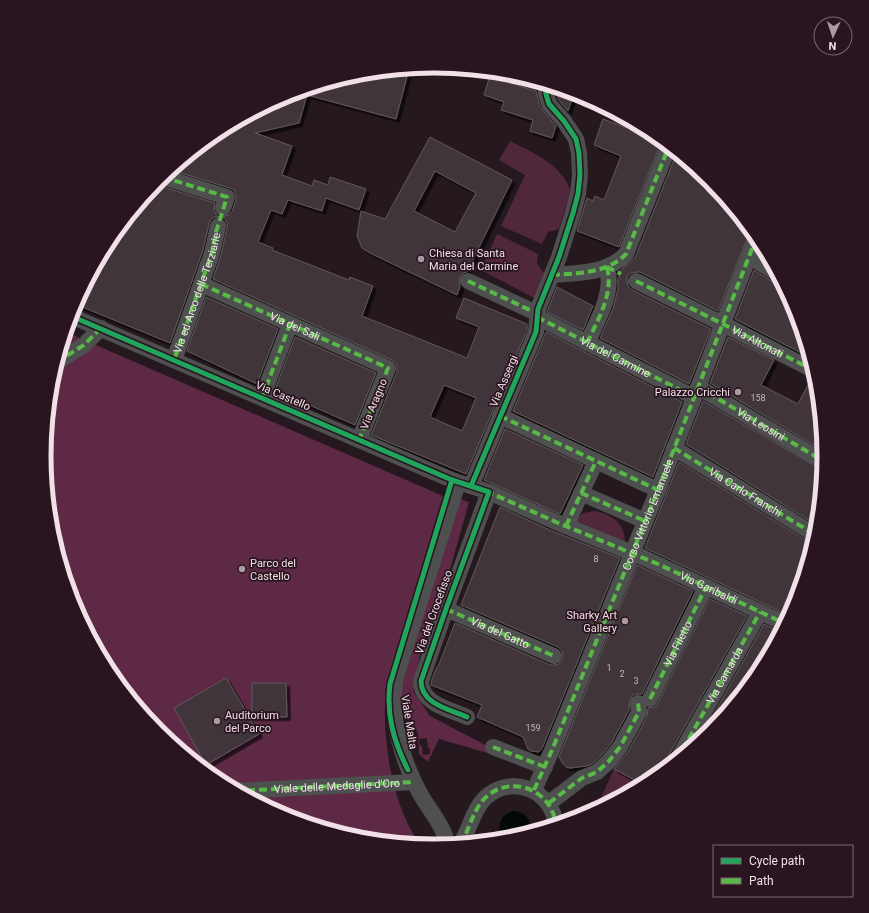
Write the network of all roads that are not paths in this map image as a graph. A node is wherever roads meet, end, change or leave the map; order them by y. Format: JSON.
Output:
{"nodes":[{"id":1,"x":546,"y":90,"type":"edge"},
{"id":2,"x":667,"y":151,"type":"edge"},
{"id":3,"x":170,"y":179,"type":"edge"},
{"id":4,"x":225,"y":202,"type":"dead end"},
{"id":5,"x":218,"y":226,"type":"dead end"},
{"id":6,"x":754,"y":244,"type":"edge"},
{"id":7,"x":749,"y":256,"type":"junction"},
{"id":8,"x":607,"y":267,"type":"junction"},
{"id":9,"x":769,"y":268,"type":"edge"},
{"id":10,"x":621,"y":274,"type":"dead end"},
{"id":11,"x":550,"y":279,"type":"junction"},
{"id":12,"x":468,"y":281,"type":"dead end"},
{"id":13,"x":636,"y":281,"type":"dead end"},
{"id":14,"x":201,"y":284,"type":"junction"},
{"id":15,"x":534,"y":314,"type":"junction"},
{"id":16,"x":77,"y":318,"type":"edge"},
{"id":17,"x":290,"y":324,"type":"junction"},
{"id":18,"x":722,"y":324,"type":"junction"},
{"id":19,"x":101,"y":328,"type":"junction"},
{"id":20,"x":587,"y":343,"type":"junction"},
{"id":21,"x":64,"y":358,"type":"edge"},
{"id":22,"x":174,"y":360,"type":"junction"},
{"id":23,"x":807,"y":367,"type":"edge"},
{"id":24,"x":388,"y":368,"type":"joint"},
{"id":25,"x":696,"y":392,"type":"junction"},
{"id":26,"x":262,"y":398,"type":"junction"},
{"id":27,"x":500,"y":416,"type":"junction"},
{"id":28,"x":359,"y":440,"type":"junction"},
{"id":29,"x":674,"y":448,"type":"junction"},
{"id":30,"x":592,"y":459,"type":"junction"},
{"id":31,"x":818,"y":459,"type":"edge"},
{"id":32,"x":464,"y":484,"type":"junction"},
{"id":33,"x":658,"y":490,"type":"junction"},
{"id":34,"x":489,"y":492,"type":"junction"},
{"id":35,"x":581,"y":494,"type":"junction"},
{"id":36,"x":645,"y":521,"type":"junction"},
{"id":37,"x":561,"y":524,"type":"junction"},
{"id":38,"x":811,"y":532,"type":"edge"},
{"id":39,"x":631,"y":553,"type":"junction"},
{"id":40,"x":706,"y":587,"type":"junction"},
{"id":41,"x":446,"y":609,"type":"junction"},
{"id":42,"x":760,"y":612,"type":"junction"},
{"id":43,"x":780,"y":621,"type":"edge"},
{"id":44,"x":554,"y":656,"type":"dead end"},
{"id":45,"x":467,"y":716,"type":"dead end"},
{"id":46,"x":493,"y":747,"type":"dead end"},
{"id":47,"x":684,"y":748,"type":"edge"},
{"id":48,"x":545,"y":767,"type":"junction"},
{"id":49,"x":414,"y":782,"type":"junction"},
{"id":50,"x":246,"y":790,"type":"edge"},
{"id":51,"x":534,"y":790,"type":"junction"},
{"id":52,"x":549,"y":804,"type":"junction"},
{"id":53,"x":556,"y":821,"type":"edge"},
{"id":54,"x":463,"y":839,"type":"edge"},
{"id":55,"x":446,"y":840,"type":"edge"}],
"edges":[{"from":1,"to":11,"type":"street","name":"Via Assergi"},
{"from":2,"to":8,"type":"street"},
{"from":3,"to":4,"type":"street"},
{"from":5,"to":14,"type":"street","name":"Via ed Arco delle Terziarie"},
{"from":6,"to":7,"type":"street","name":"Corso Vittorio Emanuele"},
{"from":7,"to":9,"type":"street"},
{"from":7,"to":18,"type":"street","name":"Corso Vittorio Emanuele"},
{"from":8,"to":10,"type":"street"},
{"from":8,"to":11,"type":"street"},
{"from":8,"to":20,"type":"street"},
{"from":11,"to":15,"type":"street","name":"Via Assergi"},
{"from":12,"to":15,"type":"street","name":"Via del Carmine"},
{"from":13,"to":18,"type":"street","name":"Via Altonati"},
{"from":14,"to":17,"type":"street","name":"Via dei Sali"},
{"from":14,"to":22,"type":"street","name":"Via ed Arco delle Terziarie"},
{"from":15,"to":20,"type":"street","name":"Via del Carmine"},
{"from":15,"to":27,"type":"street","name":"Via Assergi"},
{"from":16,"to":19,"type":"street","name":"Via Castello"},
{"from":17,"to":24,"type":"street","name":"Via dei Sali"},
{"from":17,"to":26,"type":"street"},
{"from":18,"to":23,"type":"street","name":"Via Altonati"},
{"from":18,"to":25,"type":"street","name":"Corso Vittorio Emanuele"},
{"from":19,"to":21,"type":"street"},
{"from":19,"to":22,"type":"street","name":"Via Castello"},
{"from":20,"to":25,"type":"street","name":"Via del Carmine"},
{"from":22,"to":26,"type":"street","name":"Via Castello"},
{"from":24,"to":28,"type":"street","name":"Via Aragno"},
{"from":25,"to":29,"type":"street","name":"Corso Vittorio Emanuele"},
{"from":25,"to":31,"type":"street","name":"Via Leosini"},
{"from":26,"to":28,"type":"street","name":"Via Castello"},
{"from":27,"to":30,"type":"street"},
{"from":27,"to":32,"type":"street","name":"Via Assergi"},
{"from":28,"to":32,"type":"street","name":"Via Castello"},
{"from":29,"to":33,"type":"street","name":"Corso Vittorio Emanuele"},
{"from":29,"to":38,"type":"street","name":"Via Carlo Franchi"},
{"from":30,"to":33,"type":"street"},
{"from":30,"to":35,"type":"street"},
{"from":32,"to":34,"type":"street","name":"Via Castello"},
{"from":32,"to":49,"type":"street","name":"Viale Malta"},
{"from":33,"to":36,"type":"street","name":"Corso Vittorio Emanuele"},
{"from":34,"to":37,"type":"street","name":"Via Castello"},
{"from":34,"to":41,"type":"street","name":"Via del Crocefisso"},
{"from":35,"to":36,"type":"street"},
{"from":35,"to":37,"type":"street"},
{"from":36,"to":39,"type":"street","name":"Corso Vittorio Emanuele"},
{"from":37,"to":39,"type":"street","name":"Via Garibaldi"},
{"from":39,"to":40,"type":"street","name":"Via Garibaldi"},
{"from":39,"to":48,"type":"street","name":"Corso Vittorio Emanuele"},
{"from":40,"to":42,"type":"street","name":"Via Garibaldi"},
{"from":40,"to":52,"type":"street","name":"Via Filetto"},
{"from":41,"to":44,"type":"street","name":"Via del Gatto"},
{"from":41,"to":45,"type":"street","name":"Via del Crocefisso"},
{"from":42,"to":43,"type":"street","name":"Via Garibaldi"},
{"from":42,"to":47,"type":"street","name":"Via Camarda"},
{"from":46,"to":48,"type":"street"},
{"from":48,"to":51,"type":"street","name":"Corso Vittorio Emanuele"},
{"from":49,"to":50,"type":"street","name":"Viale delle Medaglie d'Oro"},
{"from":49,"to":55,"type":"street","name":"Viale Malta"},
{"from":51,"to":52,"type":"street"},
{"from":51,"to":54,"type":"street"},
{"from":52,"to":53,"type":"street"}]}
